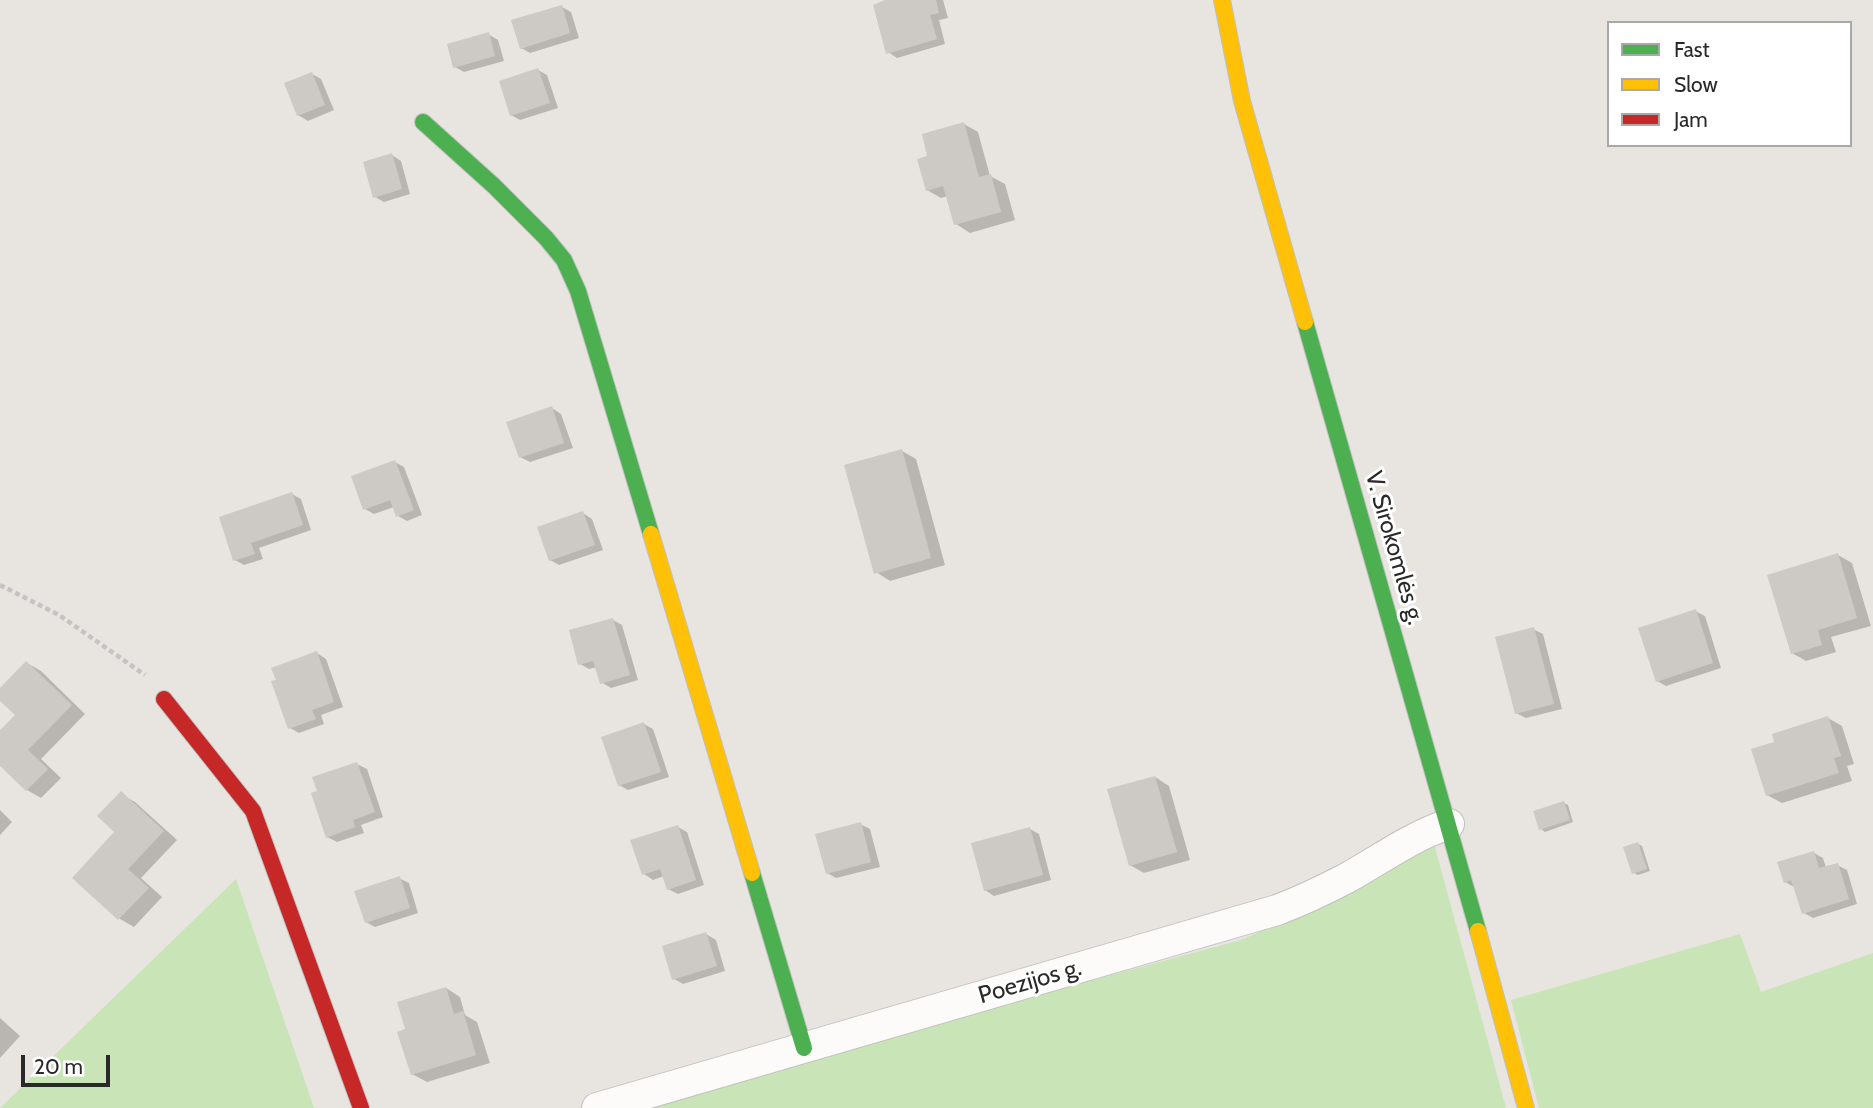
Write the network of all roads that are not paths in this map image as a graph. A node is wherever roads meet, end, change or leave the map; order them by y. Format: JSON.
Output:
{"nodes":[{"id":1,"x":1222,"y":0,"type":"edge"},
{"id":2,"x":423,"y":122,"type":"dead end"},
{"id":3,"x":164,"y":699,"type":"road end"},
{"id":4,"x":1449,"y":824,"type":"junction"},
{"id":5,"x":804,"y":1048,"type":"junction"},
{"id":6,"x":361,"y":1108,"type":"edge"},
{"id":7,"x":597,"y":1108,"type":"edge"},
{"id":8,"x":1526,"y":1108,"type":"edge"}],
"edges":[{"from":1,"to":4,"type":"street","name":"V. Sirokomlės g."},
{"from":2,"to":5,"type":"street"},
{"from":3,"to":6,"type":"street"},
{"from":4,"to":5,"type":"street","name":"Poezijos g."},
{"from":4,"to":8,"type":"street","name":"V. Sirokomlės g."},
{"from":5,"to":7,"type":"street","name":"Poezijos g."}]}
